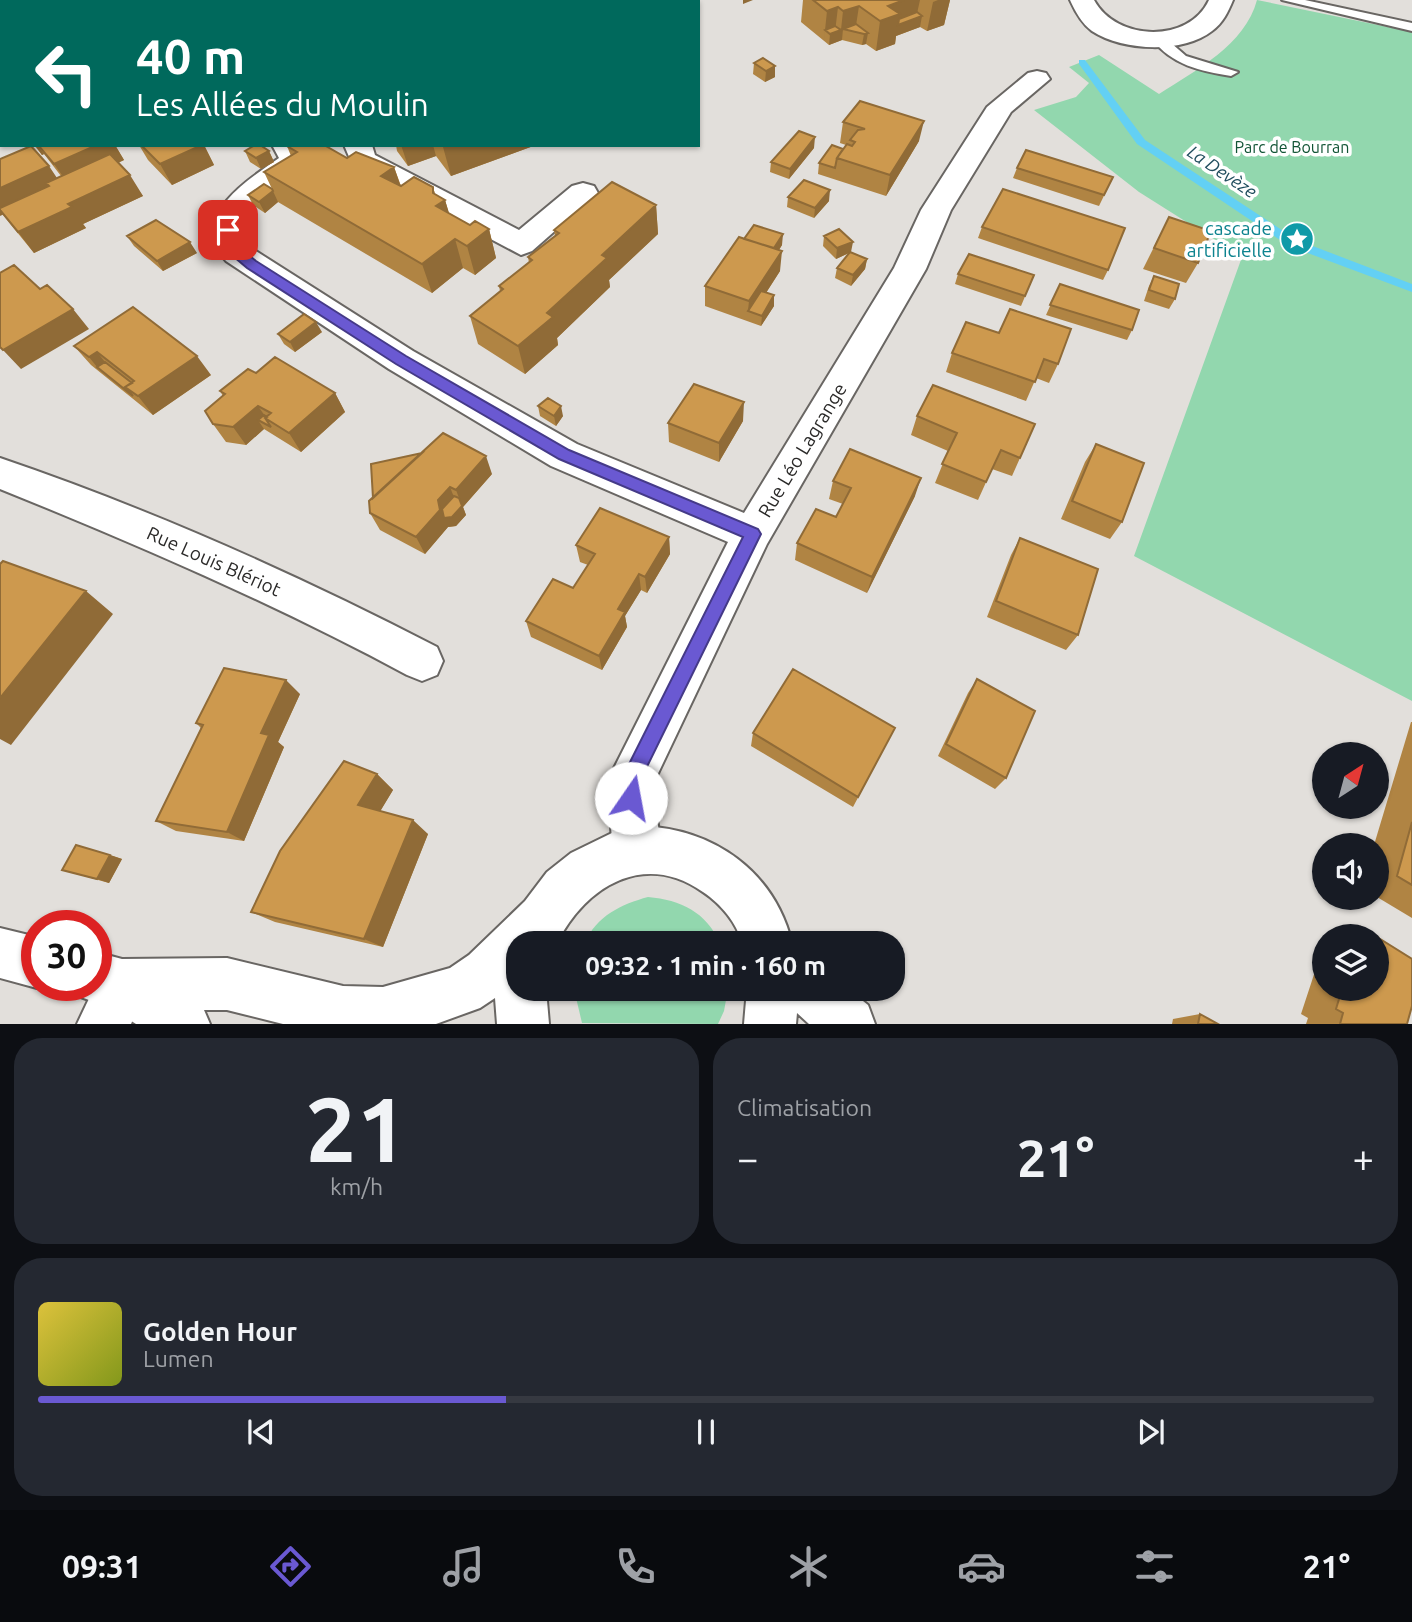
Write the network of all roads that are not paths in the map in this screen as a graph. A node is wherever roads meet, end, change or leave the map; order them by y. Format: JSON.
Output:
{"nodes":[{"id":1,"x":1082,"y":0,"type":"edge"},
{"id":2,"x":1222,"y":0,"type":"edge"},
{"id":3,"x":1288,"y":0,"type":"edge"},
{"id":4,"x":1412,"y":27,"type":"edge"},
{"id":5,"x":1158,"y":38,"type":"junction"},
{"id":6,"x":1231,"y":72,"type":"dead end"},
{"id":7,"x":1037,"y":79,"type":"dead end"},
{"id":8,"x":326,"y":150,"type":"edge"},
{"id":9,"x":583,"y":193,"type":"dead end"},
{"id":10,"x":0,"y":473,"type":"edge"},
{"id":11,"x":752,"y":534,"type":"junction"},
{"id":12,"x":422,"y":662,"type":"dead end"},
{"id":13,"x":637,"y":850,"type":"junction"},
{"id":14,"x":535,"y":931,"type":"edge"},
{"id":15,"x":764,"y":931,"type":"edge"},
{"id":16,"x":0,"y":953,"type":"edge"},
{"id":17,"x":506,"y":956,"type":"edge"},
{"id":18,"x":21,"y":959,"type":"edge"},
{"id":19,"x":112,"y":996,"type":"edge"},
{"id":20,"x":112,"y":998,"type":"edge"},
{"id":21,"x":521,"y":1001,"type":"edge"},
{"id":22,"x":773,"y":1001,"type":"edge"},
{"id":23,"x":823,"y":1001,"type":"edge"},
{"id":24,"x":184,"y":1024,"type":"edge"},
{"id":25,"x":523,"y":1024,"type":"edge"},
{"id":26,"x":770,"y":1024,"type":"edge"},
{"id":27,"x":849,"y":1024,"type":"edge"}],
"edges":[{"from":1,"to":5,"type":"street"},
{"from":2,"to":5,"type":"street"},
{"from":3,"to":4,"type":"lane"},
{"from":5,"to":6,"type":"lane"},
{"from":7,"to":11,"type":"street","name":"Rue Léo Lagrange"},
{"from":8,"to":9,"type":"street"},
{"from":8,"to":11,"type":"street"},
{"from":10,"to":12,"type":"street","name":"Rue Louis Blériot"},
{"from":11,"to":13,"type":"street","name":"Rue Léo Lagrange"},
{"from":13,"to":14,"type":"street"},
{"from":13,"to":15,"type":"street"},
{"from":16,"to":18,"type":"street"},
{"from":17,"to":19,"type":"street"},
{"from":20,"to":24,"type":"street"},
{"from":21,"to":25,"type":"street"},
{"from":22,"to":26,"type":"street"},
{"from":23,"to":27,"type":"street"}]}
